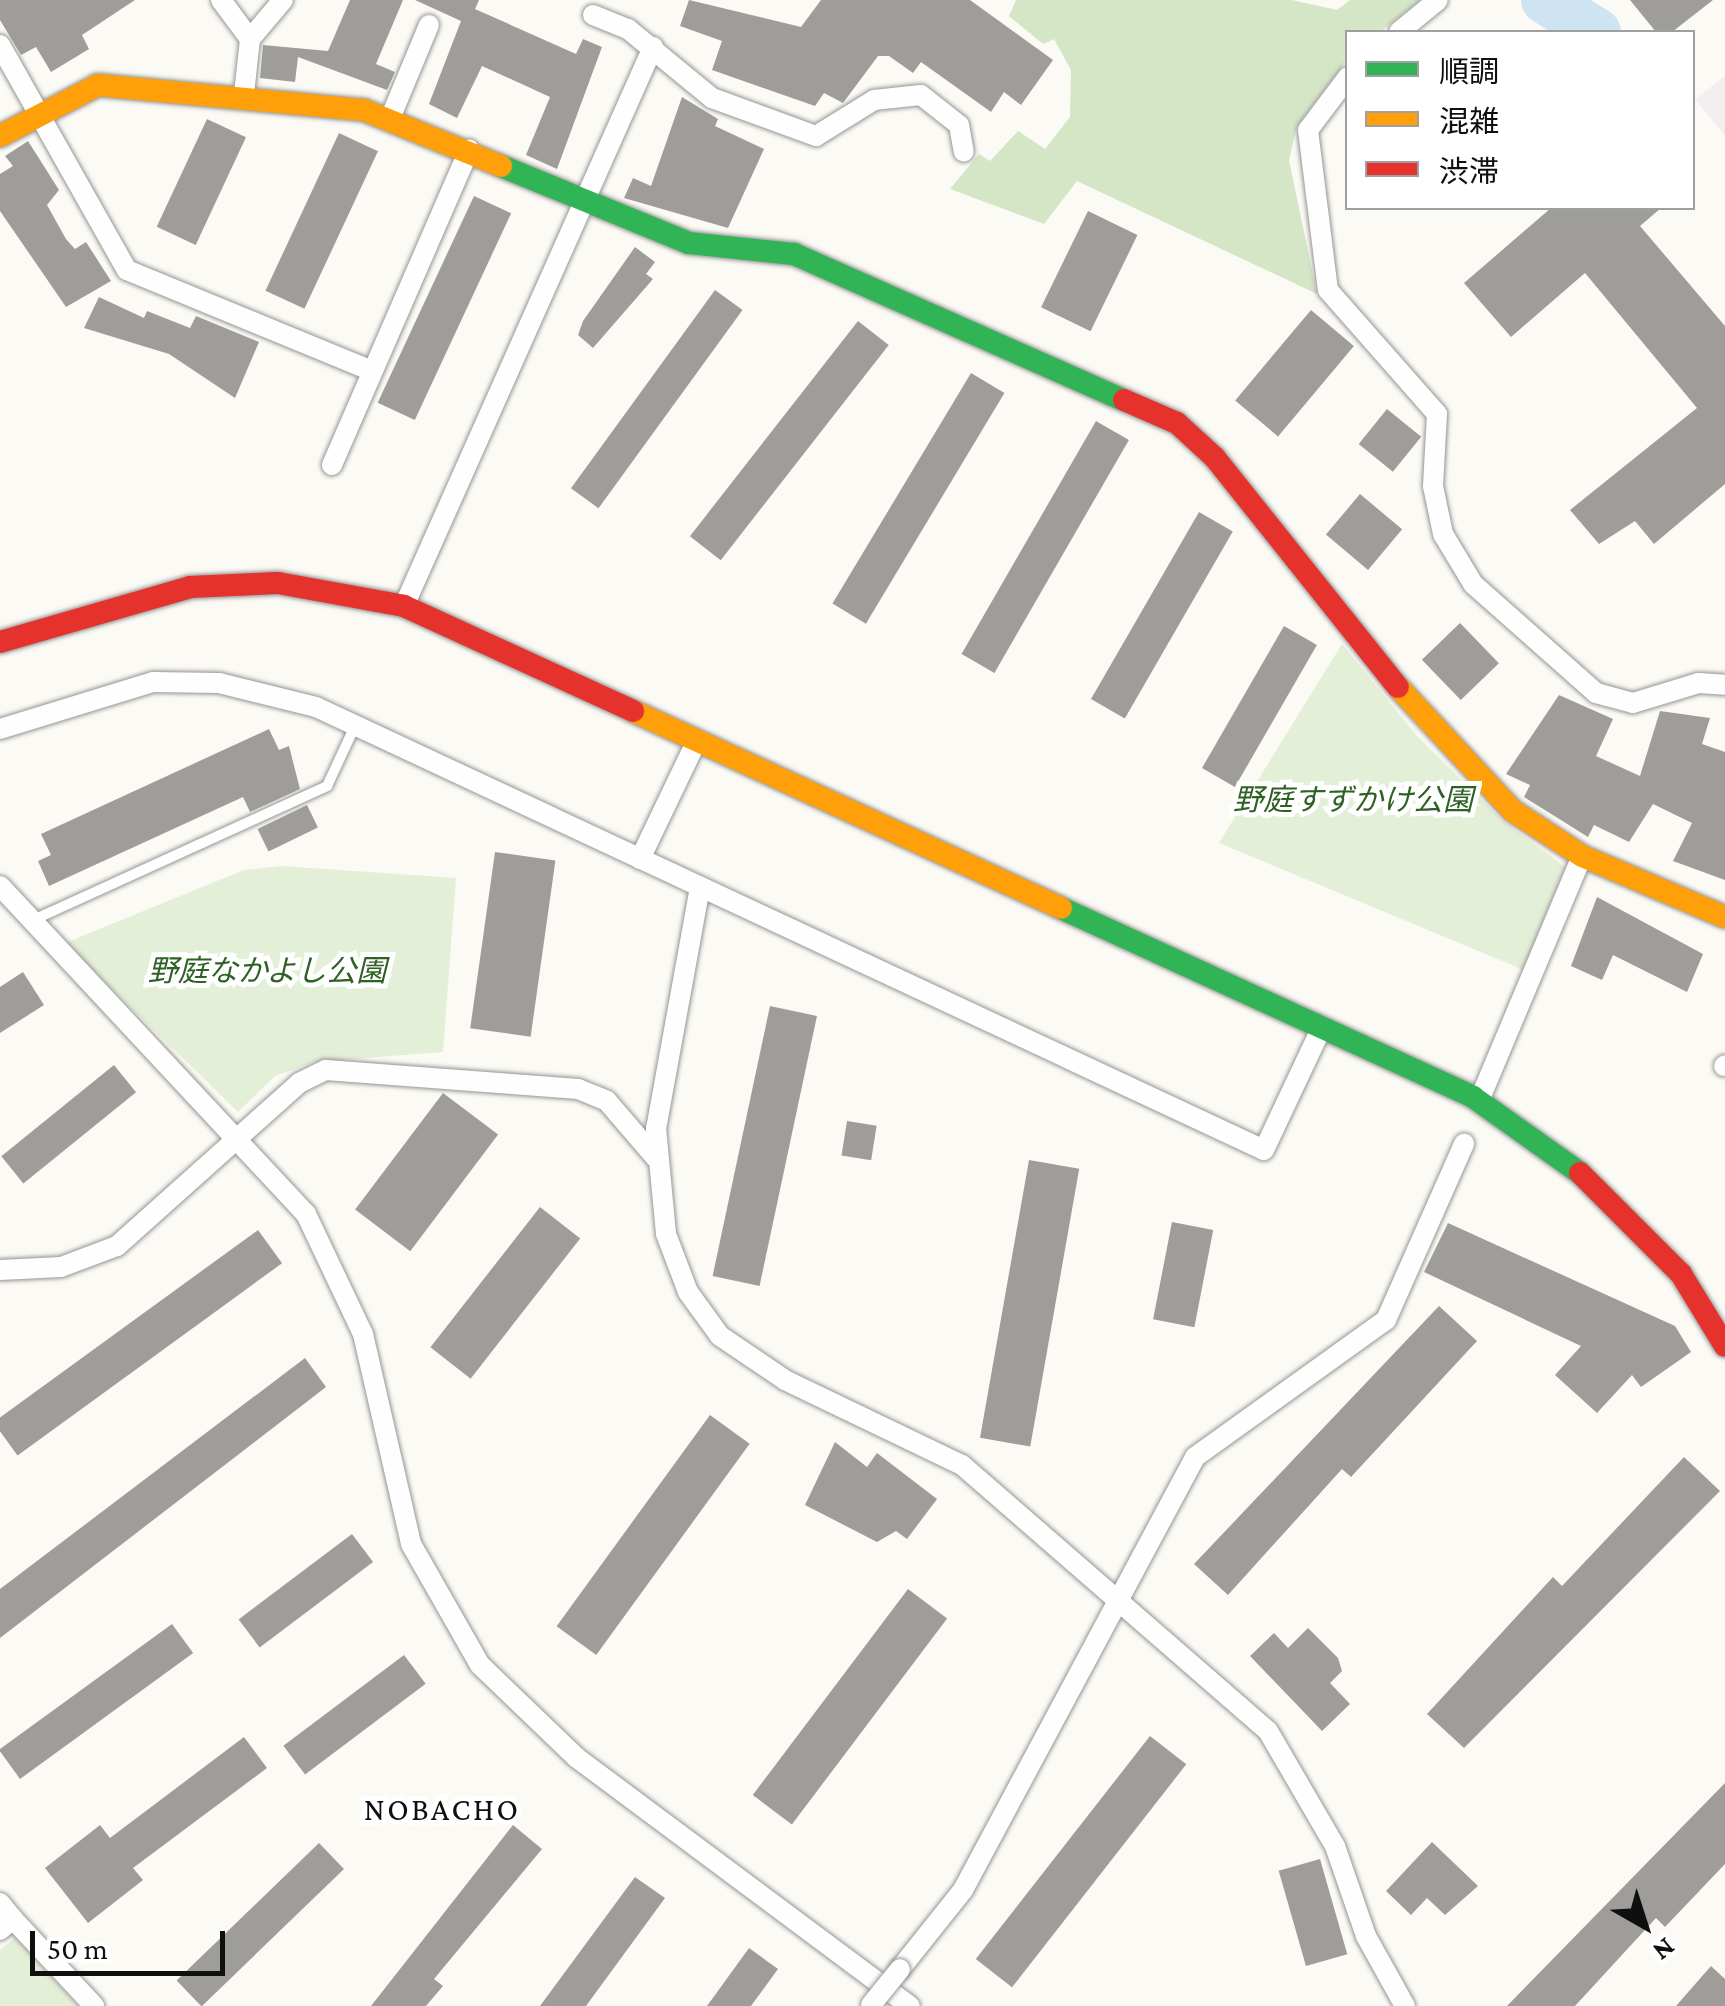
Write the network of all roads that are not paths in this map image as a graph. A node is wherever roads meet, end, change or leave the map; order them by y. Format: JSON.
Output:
{"nodes":[{"id":1,"x":221,"y":0,"type":"edge"},
{"id":2,"x":283,"y":0,"type":"edge"},
{"id":3,"x":1436,"y":1,"type":"edge"},
{"id":4,"x":593,"y":16,"type":"dead end"},
{"id":5,"x":430,"y":26,"type":"dead end"},
{"id":6,"x":1402,"y":30,"type":"edge"},
{"id":7,"x":250,"y":39,"type":"junction"},
{"id":8,"x":0,"y":45,"type":"edge"},
{"id":9,"x":653,"y":47,"type":"junction"},
{"id":10,"x":1345,"y":80,"type":"edge"},
{"id":11,"x":244,"y":94,"type":"junction"},
{"id":12,"x":38,"y":112,"type":"junction"},
{"id":13,"x":389,"y":121,"type":"junction"},
{"id":14,"x":0,"y":136,"type":"edge"},
{"id":15,"x":469,"y":150,"type":"junction"},
{"id":16,"x":964,"y":152,"type":"dead end"},
{"id":17,"x":585,"y":201,"type":"junction"},
{"id":18,"x":370,"y":370,"type":"junction"},
{"id":19,"x":332,"y":465,"type":"dead end"},
{"id":20,"x":404,"y":606,"type":"junction"},
{"id":21,"x":0,"y":642,"type":"edge"},
{"id":22,"x":1725,"y":685,"type":"edge"},
{"id":23,"x":355,"y":725,"type":"junction"},
{"id":24,"x":0,"y":729,"type":"edge"},
{"id":25,"x":697,"y":740,"type":"junction"},
{"id":26,"x":1582,"y":856,"type":"junction"},
{"id":27,"x":640,"y":859,"type":"junction"},
{"id":28,"x":0,"y":886,"type":"edge"},
{"id":29,"x":700,"y":887,"type":"junction"},
{"id":30,"x":1725,"y":918,"type":"edge"},
{"id":31,"x":28,"y":922,"type":"junction"},
{"id":32,"x":1322,"y":1027,"type":"junction"},
{"id":33,"x":1479,"y":1101,"type":"junction"},
{"id":34,"x":238,"y":1135,"type":"junction"},
{"id":35,"x":1464,"y":1144,"type":"dead end"},
{"id":36,"x":656,"y":1158,"type":"junction"},
{"id":37,"x":0,"y":1270,"type":"edge"},
{"id":38,"x":1725,"y":1346,"type":"edge"},
{"id":39,"x":1113,"y":1596,"type":"junction"},
{"id":40,"x":4,"y":1918,"type":"edge"},
{"id":41,"x":94,"y":2006,"type":"edge"},
{"id":42,"x":871,"y":2006,"type":"edge"},
{"id":43,"x":910,"y":2006,"type":"edge"},
{"id":44,"x":1406,"y":2006,"type":"edge"}],
"edges":[{"from":1,"to":7,"type":"street"},
{"from":2,"to":7,"type":"street"},
{"from":3,"to":6,"type":"street"},
{"from":4,"to":9,"type":"street"},
{"from":5,"to":13,"type":"street"},
{"from":7,"to":11,"type":"street"},
{"from":8,"to":12,"type":"street"},
{"from":9,"to":16,"type":"street"},
{"from":9,"to":17,"type":"street"},
{"from":10,"to":22,"type":"street"},
{"from":11,"to":12,"type":"street"},
{"from":11,"to":13,"type":"street"},
{"from":12,"to":14,"type":"street"},
{"from":12,"to":18,"type":"street"},
{"from":13,"to":15,"type":"street"},
{"from":15,"to":17,"type":"street"},
{"from":15,"to":18,"type":"street"},
{"from":17,"to":20,"type":"street"},
{"from":17,"to":26,"type":"street"},
{"from":18,"to":19,"type":"street"},
{"from":20,"to":21,"type":"street"},
{"from":20,"to":25,"type":"street"},
{"from":23,"to":24,"type":"street"},
{"from":23,"to":27,"type":"street"},
{"from":23,"to":31,"type":"lane"},
{"from":25,"to":27,"type":"street"},
{"from":25,"to":32,"type":"street"},
{"from":26,"to":30,"type":"street"},
{"from":26,"to":33,"type":"street"},
{"from":27,"to":29,"type":"street"},
{"from":28,"to":31,"type":"street"},
{"from":29,"to":32,"type":"street"},
{"from":29,"to":36,"type":"street"},
{"from":31,"to":34,"type":"street"},
{"from":32,"to":33,"type":"street"},
{"from":33,"to":38,"type":"street"},
{"from":34,"to":36,"type":"street"},
{"from":34,"to":37,"type":"street"},
{"from":34,"to":43,"type":"street"},
{"from":35,"to":39,"type":"street"},
{"from":36,"to":39,"type":"street"},
{"from":39,"to":42,"type":"street","bridge":true},
{"from":39,"to":44,"type":"street"},
{"from":40,"to":41,"type":"street"}]}
